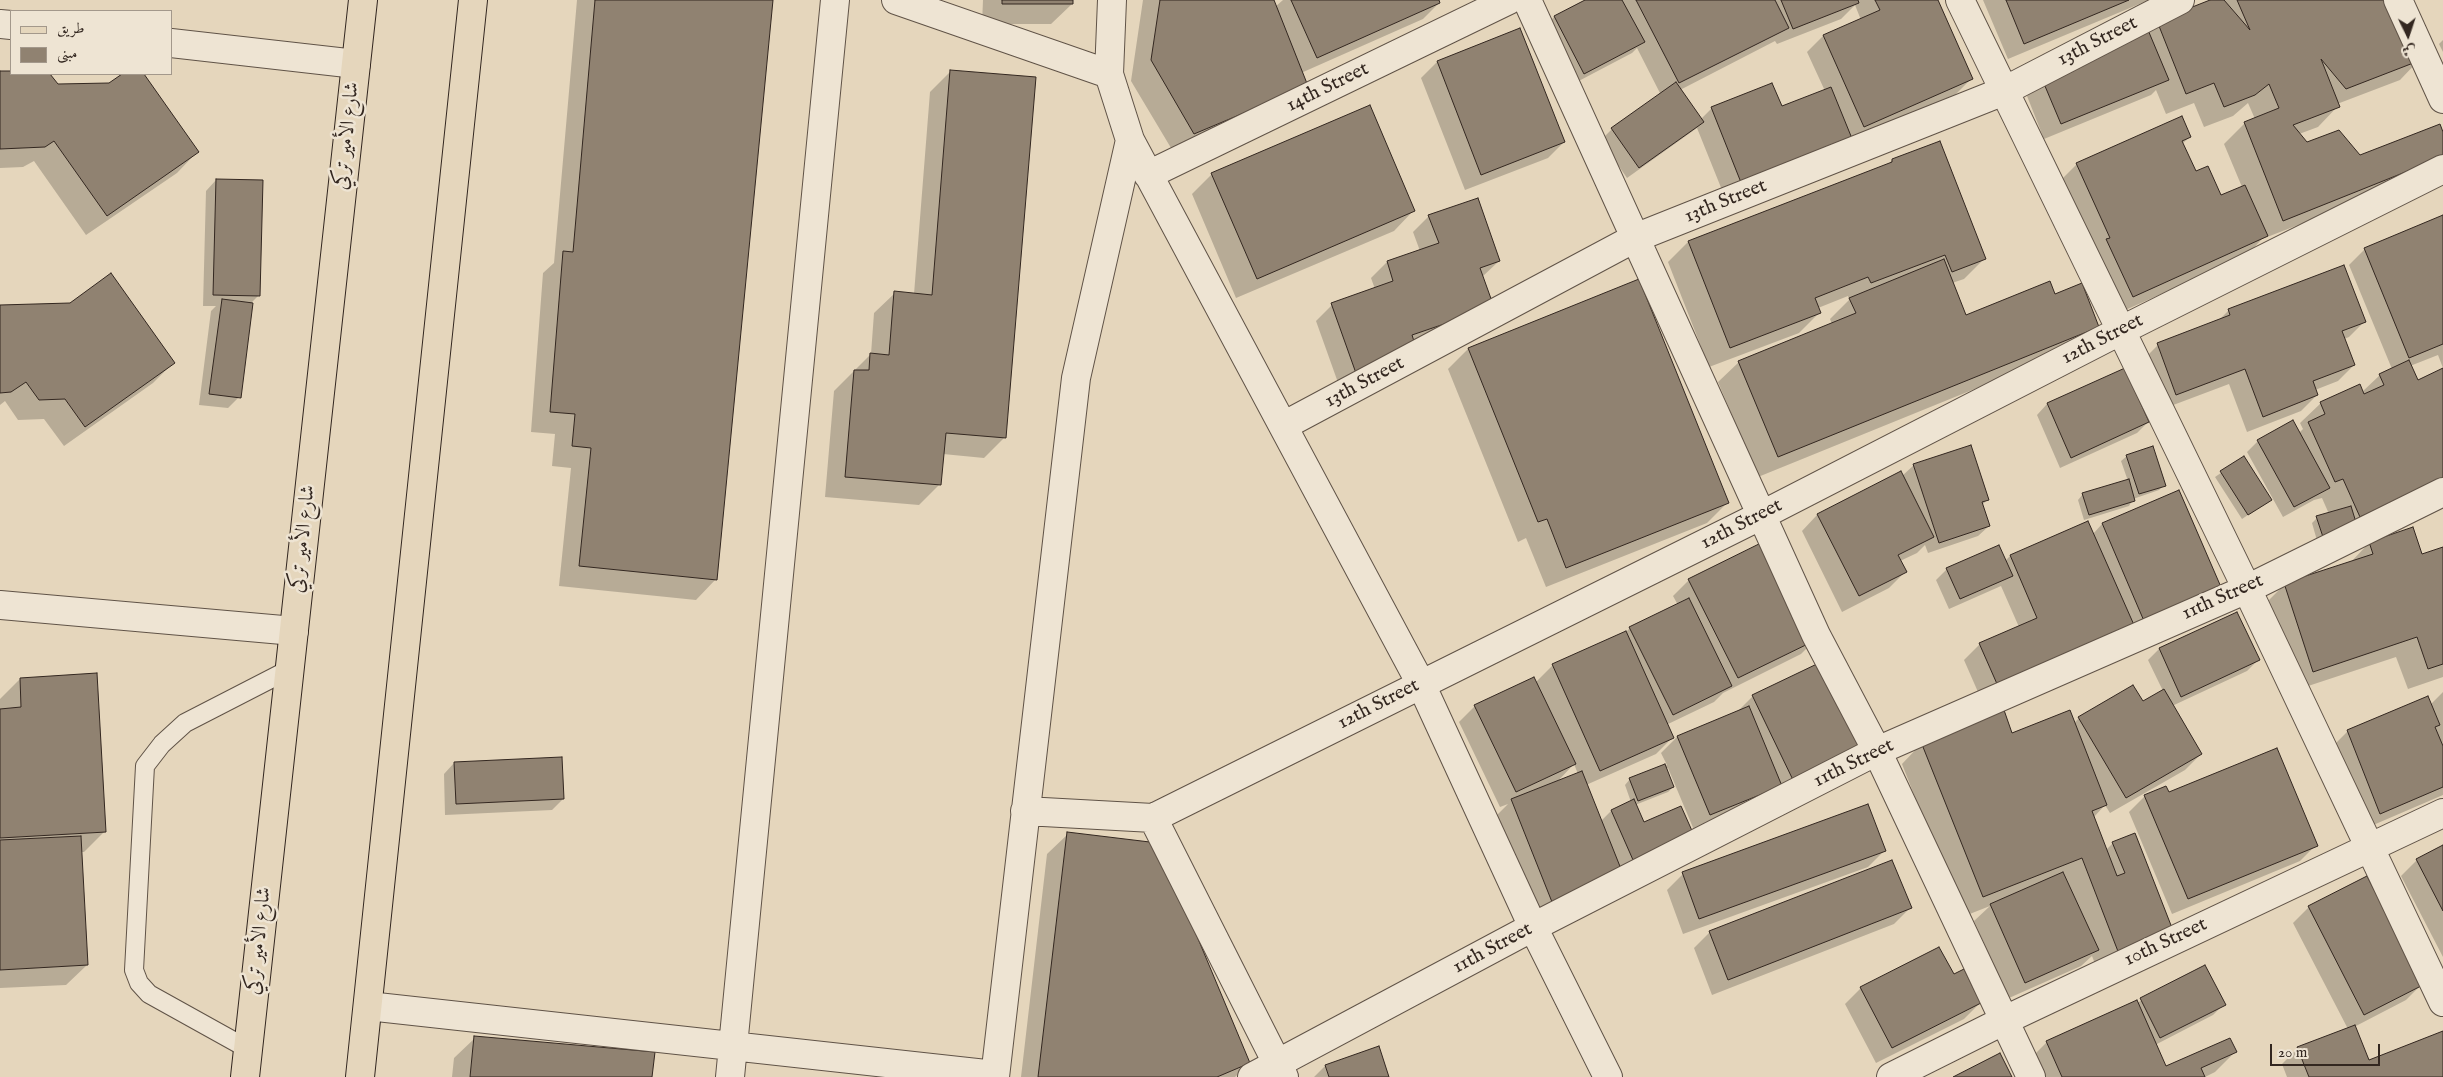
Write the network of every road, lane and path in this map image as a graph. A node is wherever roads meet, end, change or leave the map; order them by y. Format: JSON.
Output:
{"nodes":[{"id":1,"x":363,"y":0,"type":"edge"},
{"id":2,"x":473,"y":0,"type":"edge"},
{"id":3,"x":835,"y":0,"type":"edge"},
{"id":4,"x":896,"y":0,"type":"edge"},
{"id":5,"x":1112,"y":0,"type":"edge"},
{"id":6,"x":1509,"y":0,"type":"edge"},
{"id":7,"x":1527,"y":0,"type":"edge"},
{"id":8,"x":1960,"y":0,"type":"edge"},
{"id":9,"x":2180,"y":0,"type":"edge"},
{"id":10,"x":2398,"y":0,"type":"edge"},
{"id":11,"x":172,"y":43,"type":"edge"},
{"id":12,"x":356,"y":64,"type":"junction"},
{"id":13,"x":1109,"y":74,"type":"junction"},
{"id":14,"x":2004,"y":91,"type":"junction"},
{"id":15,"x":2443,"y":99,"type":"edge"},
{"id":16,"x":1130,"y":140,"type":"junction"},
{"id":17,"x":2443,"y":169,"type":"edge"},
{"id":18,"x":1148,"y":175,"type":"junction"},
{"id":19,"x":1635,"y":238,"type":"junction"},
{"id":20,"x":2120,"y":331,"type":"junction"},
{"id":21,"x":1283,"y":426,"type":"junction"},
{"id":22,"x":2443,"y":492,"type":"edge"},
{"id":23,"x":1762,"y":515,"type":"junction"},
{"id":24,"x":2247,"y":589,"type":"junction"},
{"id":25,"x":0,"y":605,"type":"edge"},
{"id":26,"x":294,"y":631,"type":"junction"},
{"id":27,"x":290,"y":669,"type":"junction"},
{"id":28,"x":1421,"y":684,"type":"junction"},
{"id":29,"x":1877,"y":751,"type":"junction"},
{"id":30,"x":1025,"y":811,"type":"junction"},
{"id":31,"x":2443,"y":813,"type":"edge"},
{"id":32,"x":1153,"y":818,"type":"junction"},
{"id":33,"x":2369,"y":847,"type":"junction"},
{"id":34,"x":1533,"y":927,"type":"junction"},
{"id":35,"x":2443,"y":1002,"type":"edge"},
{"id":36,"x":368,"y":1006,"type":"junction"},
{"id":37,"x":2003,"y":1021,"type":"junction"},
{"id":38,"x":733,"y":1046,"type":"junction"},
{"id":39,"x":248,"y":1049,"type":"junction"},
{"id":40,"x":1281,"y":1071,"type":"edge"},
{"id":41,"x":995,"y":1076,"type":"edge"},
{"id":42,"x":245,"y":1077,"type":"edge"},
{"id":43,"x":360,"y":1077,"type":"edge"},
{"id":44,"x":730,"y":1077,"type":"edge"},
{"id":45,"x":1252,"y":1077,"type":"edge"},
{"id":46,"x":1608,"y":1077,"type":"edge"},
{"id":47,"x":1891,"y":1077,"type":"edge"},
{"id":48,"x":2031,"y":1077,"type":"edge"}],
"edges":[{"from":1,"to":12,"type":"main road","name":"شارع الأمير تركي"},
{"from":2,"to":36,"type":"main road"},
{"from":3,"to":38,"type":"street"},
{"from":4,"to":13,"type":"street"},
{"from":5,"to":13,"type":"street"},
{"from":6,"to":18,"type":"street","name":"14th Street"},
{"from":7,"to":19,"type":"street"},
{"from":8,"to":14,"type":"street"},
{"from":9,"to":14,"type":"street","name":"13th Street"},
{"from":10,"to":15,"type":"street"},
{"from":11,"to":12,"type":"street"},
{"from":12,"to":26,"type":"main road","name":"شارع الأمير تركي"},
{"from":13,"to":16,"type":"street"},
{"from":14,"to":19,"type":"street","name":"13th Street"},
{"from":14,"to":20,"type":"street"},
{"from":16,"to":18,"type":"street"},
{"from":16,"to":30,"type":"street"},
{"from":17,"to":20,"type":"street","name":"12th Street"},
{"from":18,"to":21,"type":"street"},
{"from":19,"to":21,"type":"street","name":"13th Street"},
{"from":19,"to":23,"type":"street"},
{"from":20,"to":23,"type":"street","name":"12th Street"},
{"from":20,"to":24,"type":"street"},
{"from":21,"to":28,"type":"street"},
{"from":22,"to":24,"type":"street","name":"11th Street"},
{"from":23,"to":28,"type":"street","name":"12th Street"},
{"from":23,"to":29,"type":"street"},
{"from":24,"to":29,"type":"street","name":"11th Street"},
{"from":24,"to":33,"type":"street"},
{"from":25,"to":26,"type":"street"},
{"from":26,"to":27,"type":"main road","name":"شارع الأمير تركي"},
{"from":27,"to":39,"type":"main road","name":"شارع الأمير تركي"},
{"from":27,"to":39,"type":"lane"},
{"from":28,"to":32,"type":"street","name":"12th Street"},
{"from":28,"to":34,"type":"street"},
{"from":29,"to":34,"type":"street","name":"11th Street"},
{"from":29,"to":37,"type":"street"},
{"from":30,"to":32,"type":"street","name":"12th Street"},
{"from":30,"to":41,"type":"street"},
{"from":31,"to":33,"type":"street","name":"10th Street"},
{"from":32,"to":40,"type":"street"},
{"from":33,"to":35,"type":"street"},
{"from":33,"to":37,"type":"street","name":"10th Street"},
{"from":34,"to":40,"type":"street","name":"11th Street"},
{"from":34,"to":46,"type":"street"},
{"from":36,"to":38,"type":"street"},
{"from":36,"to":43,"type":"main road"},
{"from":37,"to":47,"type":"street","name":"10th Street"},
{"from":37,"to":48,"type":"street"},
{"from":38,"to":41,"type":"street"},
{"from":38,"to":44,"type":"street"},
{"from":39,"to":42,"type":"main road","name":"شارع الأمير تركي"},
{"from":40,"to":45,"type":"street","name":"11th Street"}]}
